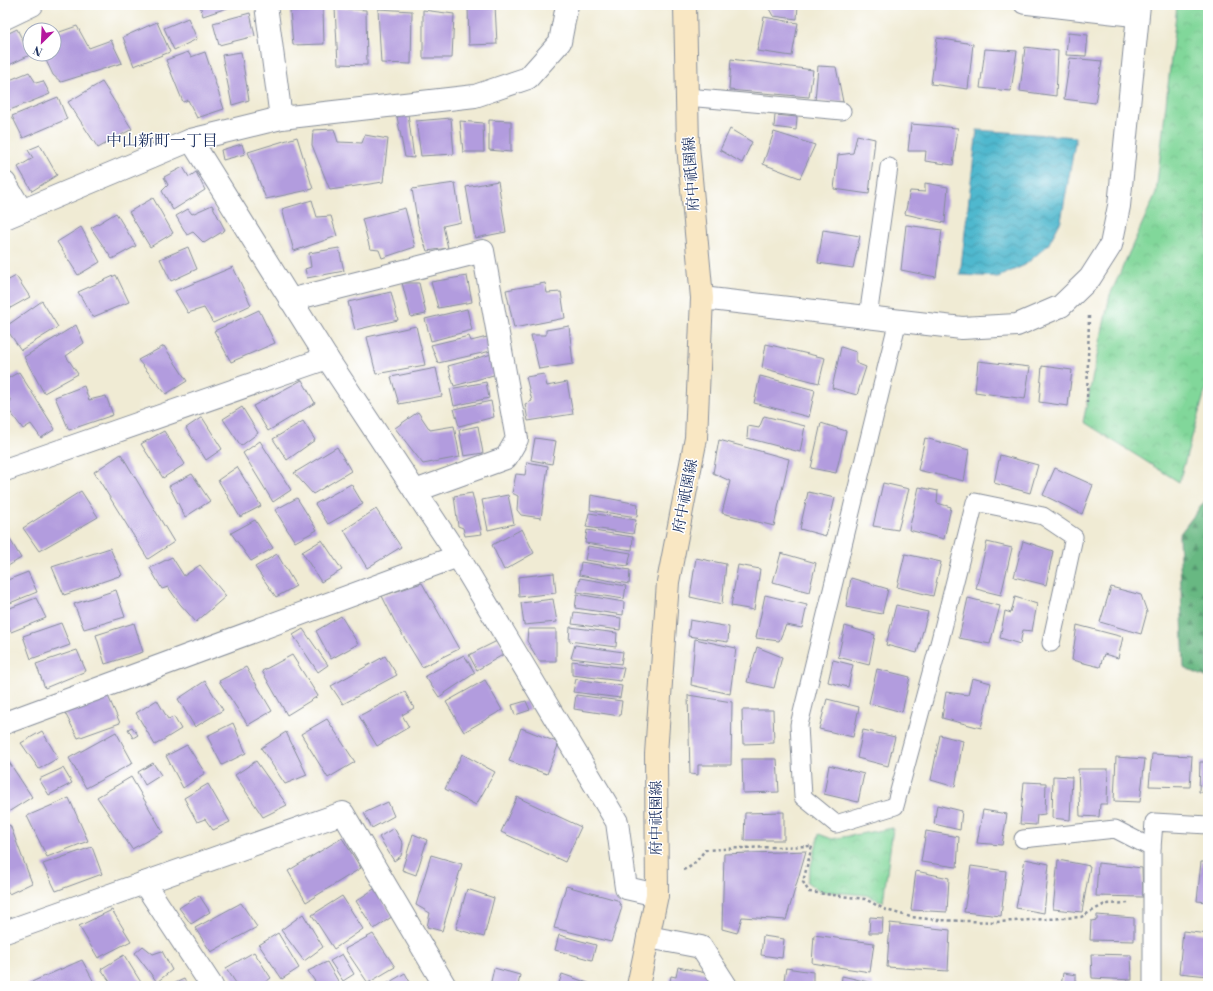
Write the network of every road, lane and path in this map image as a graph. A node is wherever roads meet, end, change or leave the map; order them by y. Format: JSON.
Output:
{"nodes":[{"id":1,"x":32,"y":5,"type":"edge"},
{"id":2,"x":266,"y":5,"type":"edge"},
{"id":3,"x":567,"y":5,"type":"edge"},
{"id":4,"x":686,"y":5,"type":"edge"},
{"id":5,"x":1023,"y":5,"type":"edge"},
{"id":6,"x":1138,"y":12,"type":"edge"},
{"id":7,"x":5,"y":18,"type":"edge"},
{"id":8,"x":687,"y":97,"type":"junction"},
{"id":9,"x":842,"y":111,"type":"dead end"},
{"id":10,"x":281,"y":118,"type":"junction"},
{"id":11,"x":191,"y":140,"type":"junction"},
{"id":12,"x":889,"y":167,"type":"dead end"},
{"id":13,"x":5,"y":183,"type":"edge"},
{"id":14,"x":13,"y":214,"type":"edge"},
{"id":15,"x":702,"y":298,"type":"junction"},
{"id":16,"x":290,"y":300,"type":"junction"},
{"id":17,"x":1089,"y":316,"type":"dead end"},
{"id":18,"x":868,"y":317,"type":"junction"},
{"id":19,"x":898,"y":320,"type":"junction"},
{"id":20,"x":327,"y":358,"type":"junction"},
{"id":21,"x":1087,"y":403,"type":"dead end"},
{"id":22,"x":5,"y":470,"type":"edge"},
{"id":23,"x":415,"y":491,"type":"junction"},
{"id":24,"x":458,"y":556,"type":"junction"},
{"id":25,"x":1051,"y":643,"type":"dead end"},
{"id":26,"x":5,"y":723,"type":"edge"},
{"id":27,"x":1208,"y":825,"type":"edge"},
{"id":28,"x":1023,"y":839,"type":"dead end"},
{"id":29,"x":1152,"y":848,"type":"junction"},
{"id":30,"x":682,"y":870,"type":"dead end"},
{"id":31,"x":144,"y":883,"type":"junction"},
{"id":32,"x":656,"y":895,"type":"junction"},
{"id":33,"x":1152,"y":902,"type":"junction"},
{"id":34,"x":5,"y":932,"type":"edge"},
{"id":35,"x":648,"y":936,"type":"junction"},
{"id":36,"x":212,"y":986,"type":"edge"},
{"id":37,"x":445,"y":986,"type":"edge"},
{"id":38,"x":638,"y":986,"type":"edge"},
{"id":39,"x":726,"y":986,"type":"edge"},
{"id":40,"x":1152,"y":986,"type":"edge"}],
"edges":[{"from":1,"to":7,"type":"street"},
{"from":2,"to":10,"type":"street"},
{"from":3,"to":10,"type":"street"},
{"from":4,"to":8,"type":"main road","name":"府中祇園線"},
{"from":5,"to":6,"type":"lane"},
{"from":6,"to":19,"type":"street"},
{"from":8,"to":9,"type":"lane"},
{"from":8,"to":15,"type":"main road","name":"府中祇園線"},
{"from":10,"to":11,"type":"street"},
{"from":11,"to":14,"type":"street"},
{"from":11,"to":16,"type":"street"},
{"from":12,"to":18,"type":"lane"},
{"from":13,"to":14,"type":"street"},
{"from":15,"to":18,"type":"street"},
{"from":15,"to":32,"type":"main road","name":"府中祇園線"},
{"from":16,"to":20,"type":"street"},
{"from":16,"to":23,"type":"street"},
{"from":17,"to":21,"type":"path"},
{"from":18,"to":19,"type":"street"},
{"from":19,"to":25,"type":"lane"},
{"from":20,"to":22,"type":"street"},
{"from":20,"to":23,"type":"street"},
{"from":23,"to":24,"type":"street"},
{"from":24,"to":26,"type":"street"},
{"from":24,"to":32,"type":"street"},
{"from":27,"to":29,"type":"lane"},
{"from":28,"to":29,"type":"lane"},
{"from":29,"to":33,"type":"lane"},
{"from":30,"to":33,"type":"path"},
{"from":31,"to":34,"type":"street"},
{"from":31,"to":36,"type":"street"},
{"from":31,"to":37,"type":"street"},
{"from":32,"to":35,"type":"main road","name":"府中祇園線"},
{"from":33,"to":40,"type":"lane"},
{"from":35,"to":38,"type":"main road","name":"府中祇園線"},
{"from":35,"to":39,"type":"street"}]}
